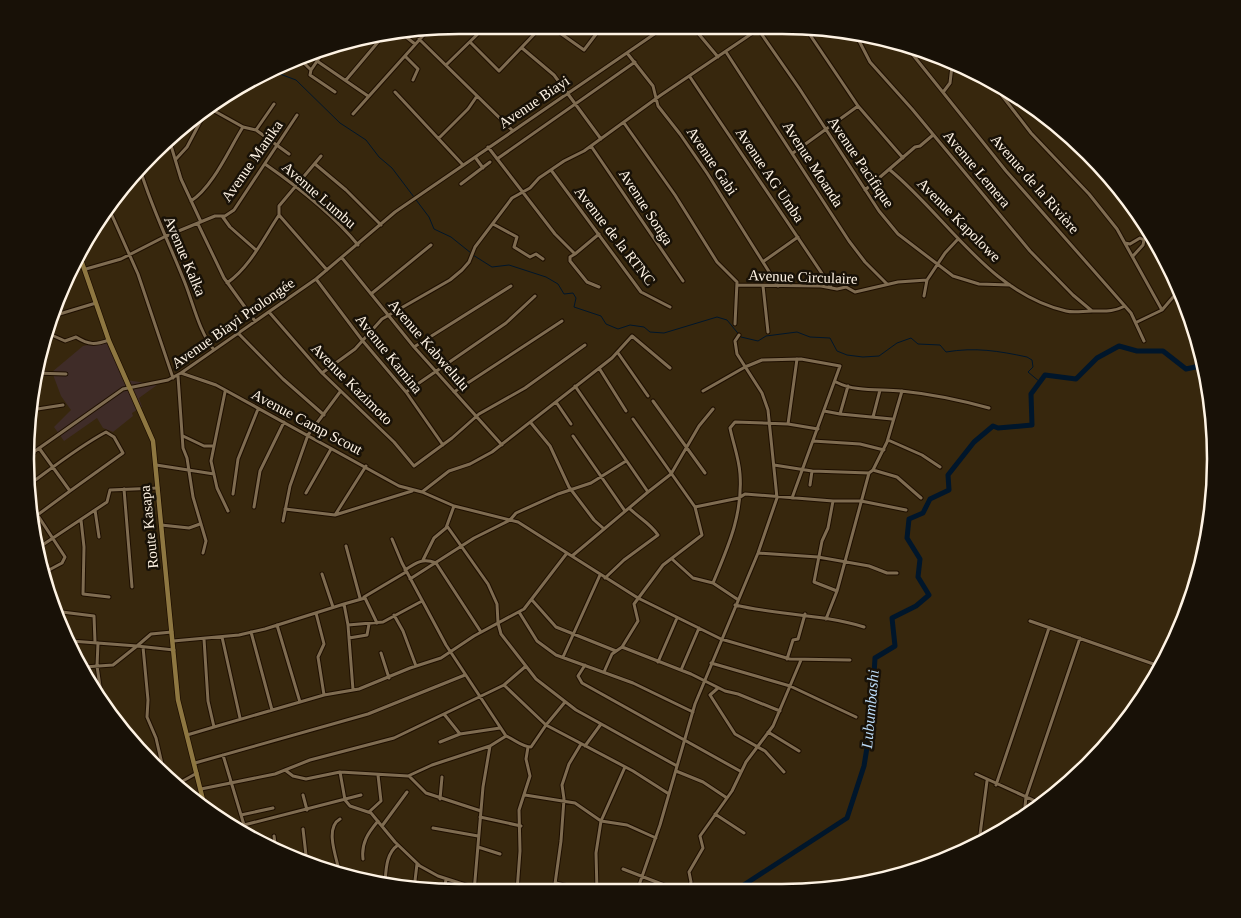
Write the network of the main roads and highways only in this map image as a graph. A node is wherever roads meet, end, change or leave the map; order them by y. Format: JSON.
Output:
{"nodes":[{"id":1,"x":82,"y":263,"type":"edge"},
{"id":2,"x":202,"y":798,"type":"edge"}],
"edges":[{"from":1,"to":2,"type":"main road","name":"Route Kasapa"}]}
